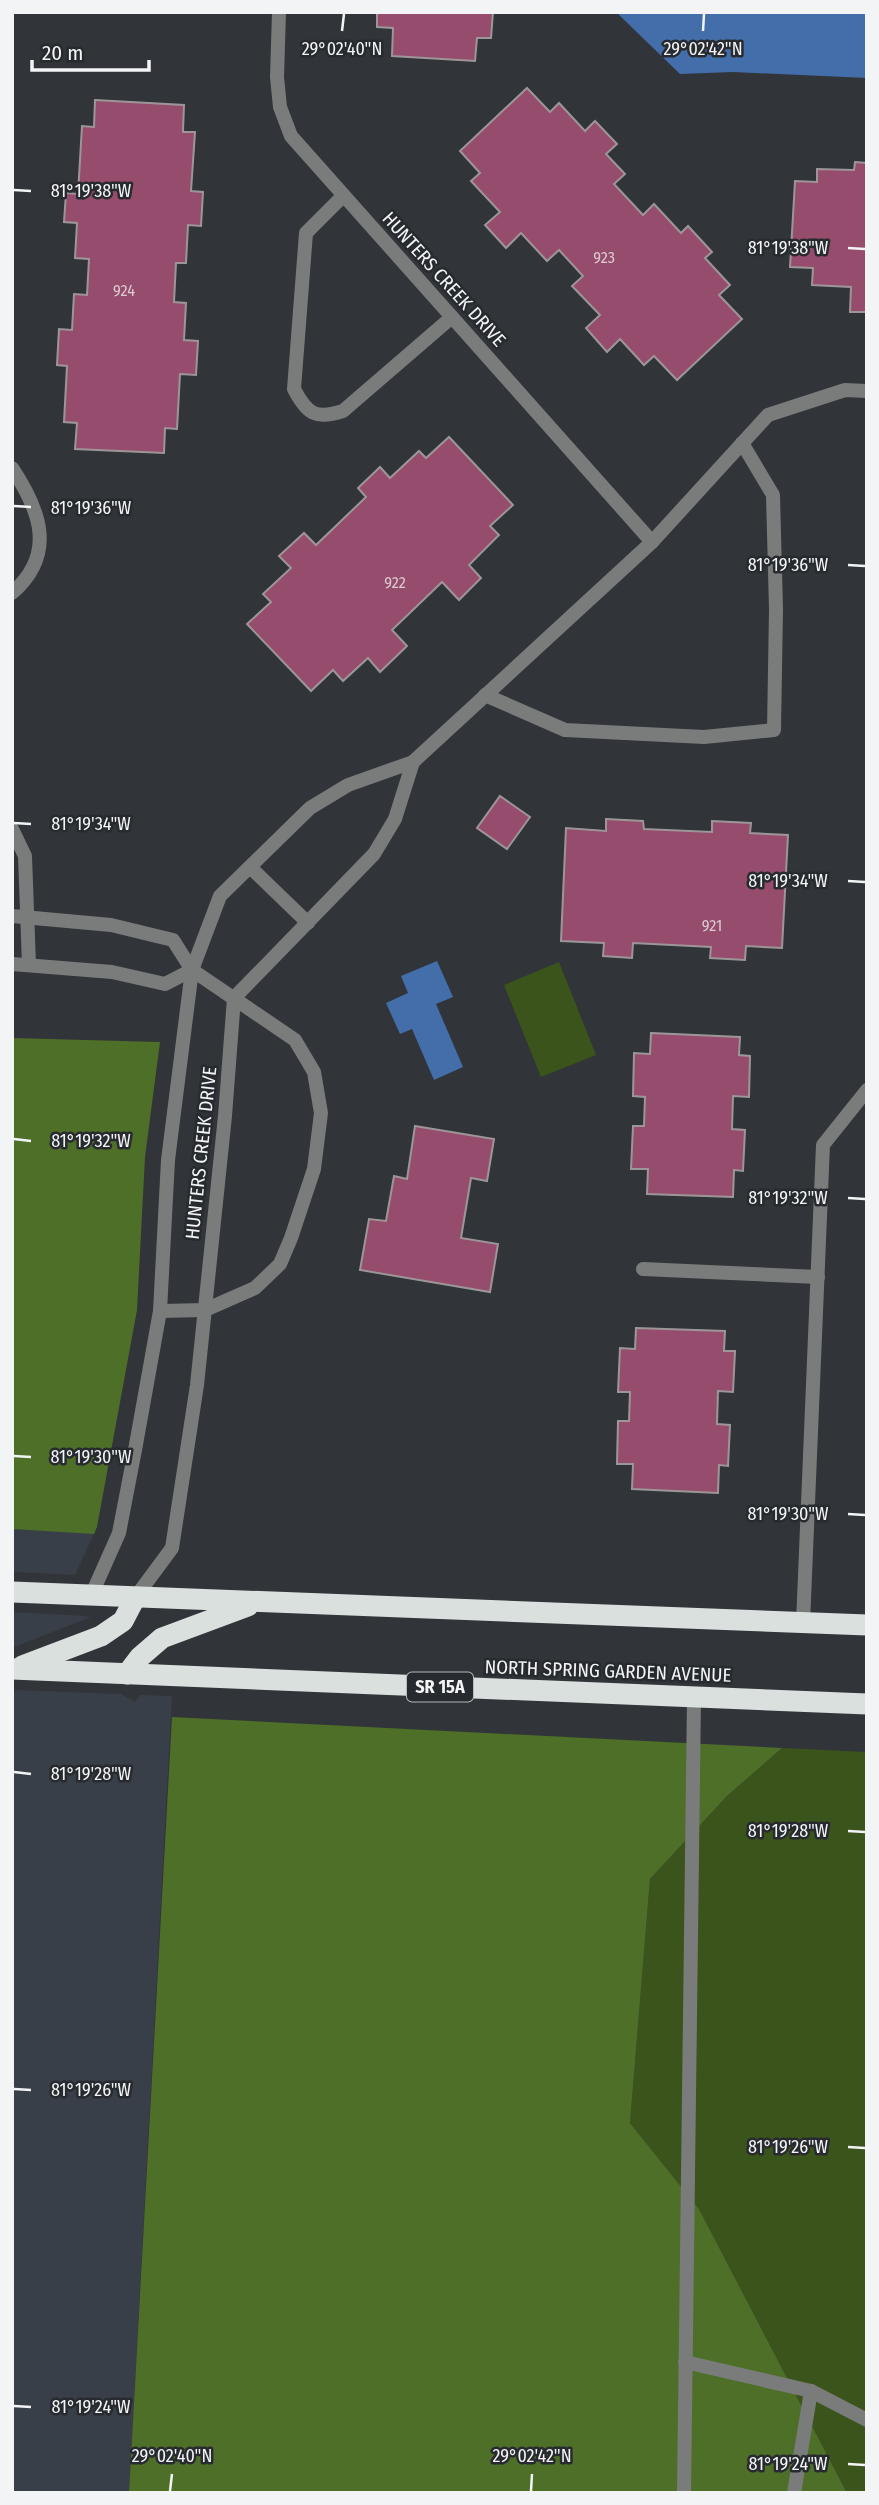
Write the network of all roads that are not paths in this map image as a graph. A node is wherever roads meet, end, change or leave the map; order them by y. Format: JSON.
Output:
{"nodes":[{"id":1,"x":279,"y":12,"type":"edge"},
{"id":2,"x":344,"y":196,"type":"junction"},
{"id":3,"x":452,"y":317,"type":"junction"},
{"id":4,"x":867,"y":391,"type":"edge"},
{"id":5,"x":743,"y":443,"type":"junction"},
{"id":6,"x":12,"y":468,"type":"edge"},
{"id":7,"x":652,"y":542,"type":"junction"},
{"id":8,"x":12,"y":593,"type":"edge"},
{"id":9,"x":485,"y":695,"type":"junction"},
{"id":10,"x":413,"y":762,"type":"junction"},
{"id":11,"x":12,"y":829,"type":"edge"},
{"id":12,"x":250,"y":867,"type":"junction"},
{"id":13,"x":12,"y":916,"type":"edge"},
{"id":14,"x":28,"y":918,"type":"junction"},
{"id":15,"x":308,"y":923,"type":"junction"},
{"id":16,"x":12,"y":964,"type":"edge"},
{"id":17,"x":29,"y":965,"type":"junction"},
{"id":18,"x":192,"y":970,"type":"junction"},
{"id":19,"x":233,"y":998,"type":"junction"},
{"id":20,"x":867,"y":1090,"type":"edge"},
{"id":21,"x":643,"y":1269,"type":"dead end"},
{"id":22,"x":818,"y":1277,"type":"junction"},
{"id":23,"x":205,"y":1310,"type":"junction"},
{"id":24,"x":160,"y":1311,"type":"junction"},
{"id":25,"x":12,"y":1592,"type":"edge"},
{"id":26,"x":91,"y":1596,"type":"junction"},
{"id":27,"x":135,"y":1598,"type":"junction"},
{"id":28,"x":257,"y":1603,"type":"junction"},
{"id":29,"x":803,"y":1623,"type":"junction"},
{"id":30,"x":867,"y":1625,"type":"edge"},
{"id":31,"x":13,"y":1670,"type":"edge"},
{"id":32,"x":127,"y":1674,"type":"junction"},
{"id":33,"x":694,"y":1697,"type":"junction"},
{"id":34,"x":867,"y":1704,"type":"edge"},
{"id":35,"x":685,"y":2362,"type":"junction"},
{"id":36,"x":811,"y":2391,"type":"junction"},
{"id":37,"x":867,"y":2420,"type":"edge"},
{"id":38,"x":684,"y":2493,"type":"edge"},
{"id":39,"x":794,"y":2493,"type":"edge"}],
"edges":[{"from":1,"to":2,"type":"street","name":"HUNTERS CREEK DRIVE"},
{"from":2,"to":3,"type":"street","name":"HUNTERS CREEK DRIVE"},
{"from":2,"to":3,"type":"street"},
{"from":3,"to":7,"type":"street","name":"HUNTERS CREEK DRIVE"},
{"from":4,"to":5,"type":"street","name":"HUNTERS CREEK DRIVE"},
{"from":5,"to":7,"type":"street","name":"HUNTERS CREEK DRIVE"},
{"from":5,"to":9,"type":"street"},
{"from":6,"to":8,"type":"street"},
{"from":7,"to":9,"type":"street","name":"HUNTERS CREEK DRIVE"},
{"from":9,"to":10,"type":"street","name":"HUNTERS CREEK DRIVE"},
{"from":10,"to":12,"type":"street","name":"HUNTERS CREEK DRIVE"},
{"from":10,"to":15,"type":"street","name":"HUNTERS CREEK DRIVE"},
{"from":11,"to":14,"type":"street"},
{"from":12,"to":15,"type":"street"},
{"from":12,"to":18,"type":"street","name":"HUNTERS CREEK DRIVE"},
{"from":13,"to":14,"type":"street"},
{"from":14,"to":17,"type":"street"},
{"from":14,"to":18,"type":"street"},
{"from":15,"to":19,"type":"street","name":"HUNTERS CREEK DRIVE"},
{"from":16,"to":17,"type":"street"},
{"from":17,"to":18,"type":"street"},
{"from":18,"to":19,"type":"street"},
{"from":18,"to":24,"type":"street","name":"HUNTERS CREEK DRIVE"},
{"from":19,"to":23,"type":"street","name":"HUNTERS CREEK DRIVE"},
{"from":19,"to":23,"type":"street"},
{"from":20,"to":22,"type":"street"},
{"from":21,"to":22,"type":"street"},
{"from":22,"to":29,"type":"street"},
{"from":23,"to":24,"type":"street"},
{"from":23,"to":27,"type":"street","name":"HUNTERS CREEK DRIVE"},
{"from":24,"to":26,"type":"street","name":"HUNTERS CREEK DRIVE"},
{"from":25,"to":26,"type":"highway"},
{"from":26,"to":27,"type":"highway"},
{"from":27,"to":28,"type":"highway"},
{"from":27,"to":31,"type":"highway"},
{"from":28,"to":29,"type":"highway"},
{"from":28,"to":32,"type":"highway"},
{"from":29,"to":30,"type":"highway"},
{"from":31,"to":32,"type":"highway","name":"NORTH SPRING GARDEN AVENUE","number":"SR 15A"},
{"from":32,"to":33,"type":"highway","name":"NORTH SPRING GARDEN AVENUE","number":"SR 15A"},
{"from":33,"to":34,"type":"highway","name":"NORTH SPRING GARDEN AVENUE","number":"SR 15A"},
{"from":33,"to":35,"type":"street"},
{"from":35,"to":36,"type":"street"},
{"from":35,"to":38,"type":"street"},
{"from":36,"to":37,"type":"street"},
{"from":36,"to":39,"type":"street"}]}
